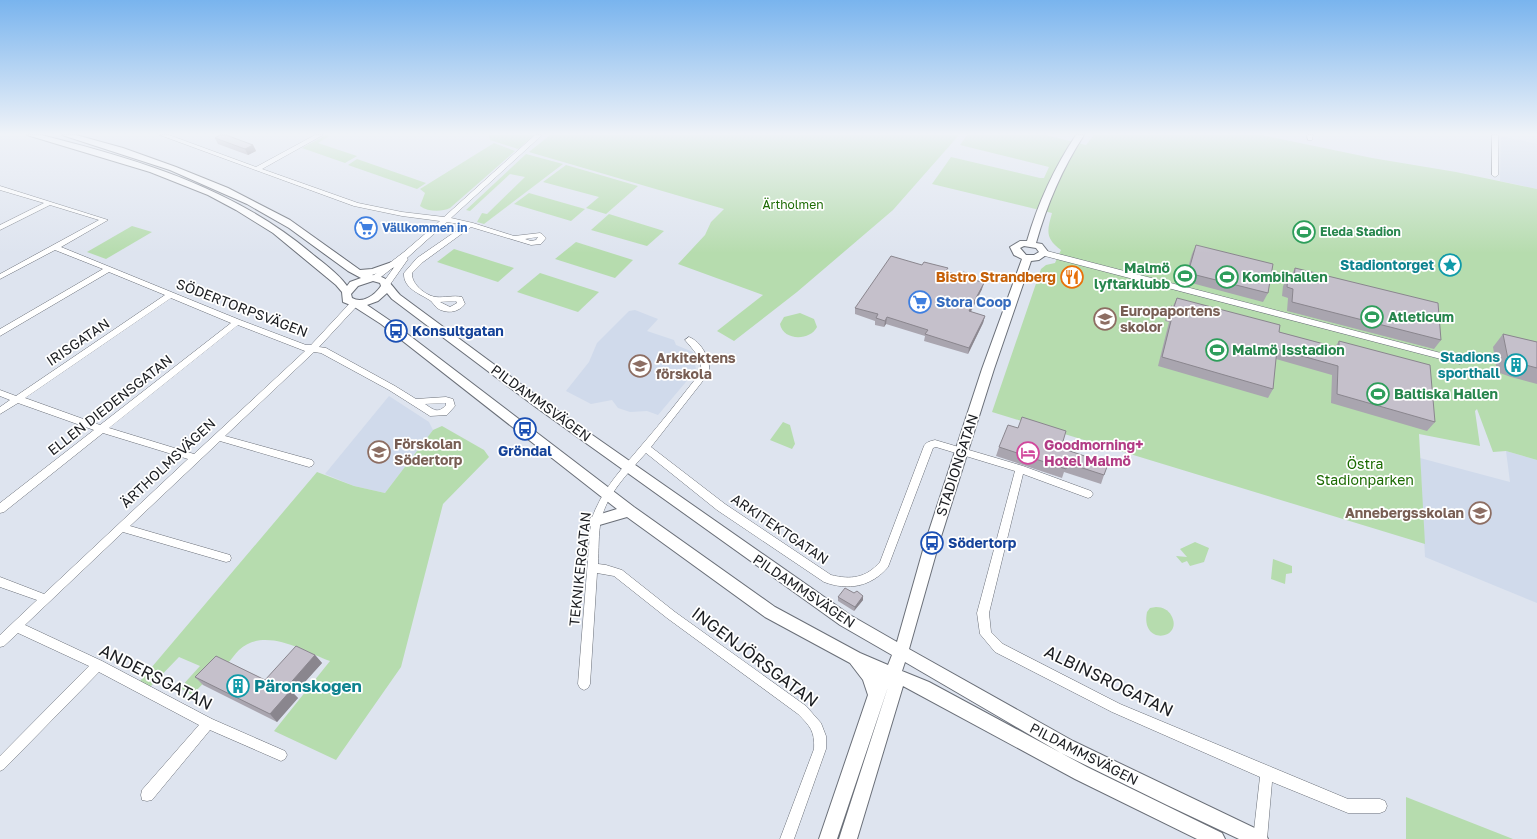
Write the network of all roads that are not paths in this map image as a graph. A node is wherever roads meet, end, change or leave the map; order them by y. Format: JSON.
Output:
{"nodes":[{"id":1,"x":162,"y":174,"type":"edge"},
{"id":2,"x":188,"y":174,"type":"edge"},
{"id":3,"x":271,"y":174,"type":"edge"},
{"id":4,"x":494,"y":174,"type":"edge"},
{"id":5,"x":1057,"y":174,"type":"edge"},
{"id":6,"x":0,"y":188,"type":"edge"},
{"id":7,"x":50,"y":203,"type":"junction"},
{"id":8,"x":445,"y":220,"type":"junction"},
{"id":9,"x":471,"y":224,"type":"junction"},
{"id":10,"x":0,"y":228,"type":"edge"},
{"id":11,"x":512,"y":238,"type":"dead end"},
{"id":12,"x":1031,"y":243,"type":"junction"},
{"id":13,"x":55,"y":248,"type":"junction"},
{"id":14,"x":1044,"y":253,"type":"junction"},
{"id":15,"x":407,"y":254,"type":"junction"},
{"id":16,"x":1026,"y":258,"type":"junction"},
{"id":17,"x":392,"y":265,"type":"junction"},
{"id":18,"x":107,"y":270,"type":"junction"},
{"id":19,"x":357,"y":272,"type":"junction"},
{"id":20,"x":0,"y":277,"type":"edge"},
{"id":21,"x":373,"y":278,"type":"junction"},
{"id":22,"x":386,"y":285,"type":"junction"},
{"id":23,"x":347,"y":292,"type":"junction"},
{"id":24,"x":170,"y":295,"type":"junction"},
{"id":25,"x":432,"y":299,"type":"dead end"},
{"id":26,"x":356,"y":304,"type":"junction"},
{"id":27,"x":237,"y":322,"type":"junction"},
{"id":28,"x":0,"y":333,"type":"edge"},
{"id":29,"x":689,"y":340,"type":"dead end"},
{"id":30,"x":314,"y":347,"type":"junction"},
{"id":31,"x":1460,"y":361,"type":"dead end"},
{"id":32,"x":0,"y":392,"type":"edge"},
{"id":33,"x":17,"y":400,"type":"junction"},
{"id":34,"x":415,"y":402,"type":"dead end"},
{"id":35,"x":0,"y":411,"type":"edge"},
{"id":36,"x":101,"y":429,"type":"junction"},
{"id":37,"x":218,"y":437,"type":"junction"},
{"id":38,"x":645,"y":448,"type":"junction"},
{"id":39,"x":962,"y":451,"type":"junction"},
{"id":40,"x":196,"y":458,"type":"junction"},
{"id":41,"x":309,"y":463,"type":"dead end"},
{"id":42,"x":629,"y":466,"type":"junction"},
{"id":43,"x":1020,"y":469,"type":"junction"},
{"id":44,"x":607,"y":493,"type":"junction"},
{"id":45,"x":1088,"y":494,"type":"dead end"},
{"id":46,"x":0,"y":509,"type":"edge"},
{"id":47,"x":629,"y":511,"type":"junction"},
{"id":48,"x":596,"y":521,"type":"junction"},
{"id":49,"x":122,"y":528,"type":"junction"},
{"id":50,"x":226,"y":558,"type":"dead end"},
{"id":51,"x":592,"y":568,"type":"junction"},
{"id":52,"x":0,"y":582,"type":"edge"},
{"id":53,"x":46,"y":599,"type":"junction"},
{"id":54,"x":17,"y":627,"type":"junction"},
{"id":55,"x":0,"y":642,"type":"edge"},
{"id":56,"x":901,"y":652,"type":"junction"},
{"id":57,"x":855,"y":658,"type":"junction"},
{"id":58,"x":98,"y":665,"type":"junction"},
{"id":59,"x":893,"y":674,"type":"junction"},
{"id":60,"x":584,"y":684,"type":"dead end"},
{"id":61,"x":876,"y":695,"type":"junction"},
{"id":62,"x":208,"y":723,"type":"junction"},
{"id":63,"x":281,"y":755,"type":"dead end"},
{"id":64,"x":0,"y":765,"type":"edge"},
{"id":65,"x":1267,"y":773,"type":"junction"},
{"id":66,"x":147,"y":795,"type":"dead end"},
{"id":67,"x":1380,"y":806,"type":"dead end"},
{"id":68,"x":787,"y":839,"type":"edge"},
{"id":69,"x":828,"y":839,"type":"edge"},
{"id":70,"x":848,"y":839,"type":"edge"},
{"id":71,"x":1216,"y":839,"type":"edge"},
{"id":72,"x":1259,"y":839,"type":"edge"}],
"edges":[{"from":1,"to":23,"type":"main road"},
{"from":2,"to":19,"type":"main road"},
{"from":3,"to":8,"type":"street"},
{"from":4,"to":8,"type":"street","name":"ÄRTHOLMSVÄGEN"},
{"from":5,"to":12,"type":"main road"},
{"from":6,"to":7,"type":"street"},
{"from":7,"to":10,"type":"street"},
{"from":7,"to":13,"type":"street"},
{"from":8,"to":9,"type":"street"},
{"from":8,"to":15,"type":"street","name":"ÄRTHOLMSVÄGEN"},
{"from":9,"to":11,"type":"street"},
{"from":9,"to":25,"type":"street"},
{"from":12,"to":14,"type":"main road"},
{"from":12,"to":16,"type":"main road"},
{"from":13,"to":18,"type":"street","name":"SÖDERTORPSVÄGEN"},
{"from":13,"to":20,"type":"street"},
{"from":14,"to":16,"type":"main road"},
{"from":14,"to":31,"type":"street"},
{"from":15,"to":17,"type":"street","name":"ÄRTHOLMSVÄGEN"},
{"from":15,"to":22,"type":"street","name":"ÄRTHOLMSVÄGEN"},
{"from":16,"to":39,"type":"main road","name":"STADIONGATAN"},
{"from":17,"to":19,"type":"main road"},
{"from":17,"to":21,"type":"street","name":"ÄRTHOLMSVÄGEN"},
{"from":18,"to":24,"type":"street","name":"SÖDERTORPSVÄGEN"},
{"from":18,"to":28,"type":"street"},
{"from":19,"to":21,"type":"main road"},
{"from":21,"to":22,"type":"main road"},
{"from":21,"to":23,"type":"main road","name":"ÄRTHOLMSVÄGEN"},
{"from":22,"to":26,"type":"main road","name":"ÄRTHOLMSVÄGEN"},
{"from":22,"to":42,"type":"main road","name":"PILDAMMSVÄGEN"},
{"from":23,"to":26,"type":"main road"},
{"from":24,"to":27,"type":"street","name":"SÖDERTORPSVÄGEN"},
{"from":24,"to":33,"type":"street","name":"IRISGATAN"},
{"from":26,"to":30,"type":"street","name":"ÄRTHOLMSVÄGEN"},
{"from":26,"to":44,"type":"main road","name":"PILDAMMSVÄGEN"},
{"from":27,"to":30,"type":"street","name":"SÖDERTORPSVÄGEN"},
{"from":27,"to":36,"type":"street","name":"ELLEN DIEDENSGATAN"},
{"from":29,"to":38,"type":"street"},
{"from":30,"to":34,"type":"street","name":"SÖDERTORPSVÄGEN"},
{"from":30,"to":37,"type":"street","name":"ÄRTHOLMSVÄGEN"},
{"from":32,"to":33,"type":"street"},
{"from":33,"to":35,"type":"street","name":"IRISGATAN"},
{"from":33,"to":36,"type":"street"},
{"from":36,"to":40,"type":"street"},
{"from":36,"to":46,"type":"street","name":"ELLEN DIEDENSGATAN"},
{"from":37,"to":40,"type":"street","name":"ÄRTHOLMSVÄGEN"},
{"from":37,"to":41,"type":"street"},
{"from":38,"to":39,"type":"street","name":"ARKITEKTGATAN"},
{"from":38,"to":42,"type":"street","name":"TEKNIKERGATAN"},
{"from":39,"to":43,"type":"street","name":"ARKITEKTGATAN"},
{"from":39,"to":56,"type":"main road","name":"STADIONGATAN"},
{"from":40,"to":49,"type":"street","name":"ÄRTHOLMSVÄGEN"},
{"from":42,"to":44,"type":"street","name":"TEKNIKERGATAN"},
{"from":42,"to":56,"type":"main road","name":"PILDAMMSVÄGEN"},
{"from":43,"to":45,"type":"street","name":"ARKITEKTGATAN"},
{"from":43,"to":65,"type":"street","name":"ALBINSROGATAN"},
{"from":44,"to":47,"type":"main road","name":"PILDAMMSVÄGEN"},
{"from":44,"to":48,"type":"street","name":"TEKNIKERGATAN"},
{"from":47,"to":48,"type":"main road"},
{"from":47,"to":57,"type":"main road","name":"PILDAMMSVÄGEN"},
{"from":48,"to":51,"type":"street","name":"TEKNIKERGATAN"},
{"from":49,"to":50,"type":"street"},
{"from":49,"to":53,"type":"street","name":"ÄRTHOLMSVÄGEN"},
{"from":51,"to":60,"type":"street","name":"TEKNIKERGATAN"},
{"from":51,"to":68,"type":"street","name":"INGENJÖRSGATAN"},
{"from":52,"to":53,"type":"street"},
{"from":53,"to":54,"type":"street","name":"ÄRTHOLMSVÄGEN"},
{"from":54,"to":55,"type":"street","name":"ÄRTHOLMSVÄGEN"},
{"from":54,"to":58,"type":"street","name":"ANDERSGATAN"},
{"from":56,"to":59,"type":"main road","name":"STADIONGATAN"},
{"from":56,"to":72,"type":"main road","name":"PILDAMMSVÄGEN"},
{"from":57,"to":59,"type":"main road","name":"PILDAMMSVÄGEN"},
{"from":57,"to":61,"type":"main road"},
{"from":58,"to":62,"type":"street","name":"ANDERSGATAN"},
{"from":58,"to":64,"type":"street"},
{"from":59,"to":61,"type":"main road","name":"STADIONGATAN"},
{"from":59,"to":70,"type":"main road","name":"STADIONGATAN"},
{"from":59,"to":71,"type":"main road","name":"PILDAMMSVÄGEN"},
{"from":61,"to":69,"type":"main road","name":"STADIONGATAN"},
{"from":62,"to":63,"type":"street","name":"ANDERSGATAN"},
{"from":62,"to":66,"type":"street"},
{"from":65,"to":67,"type":"street","name":"ALBINSROGATAN"},
{"from":65,"to":72,"type":"street"}]}
